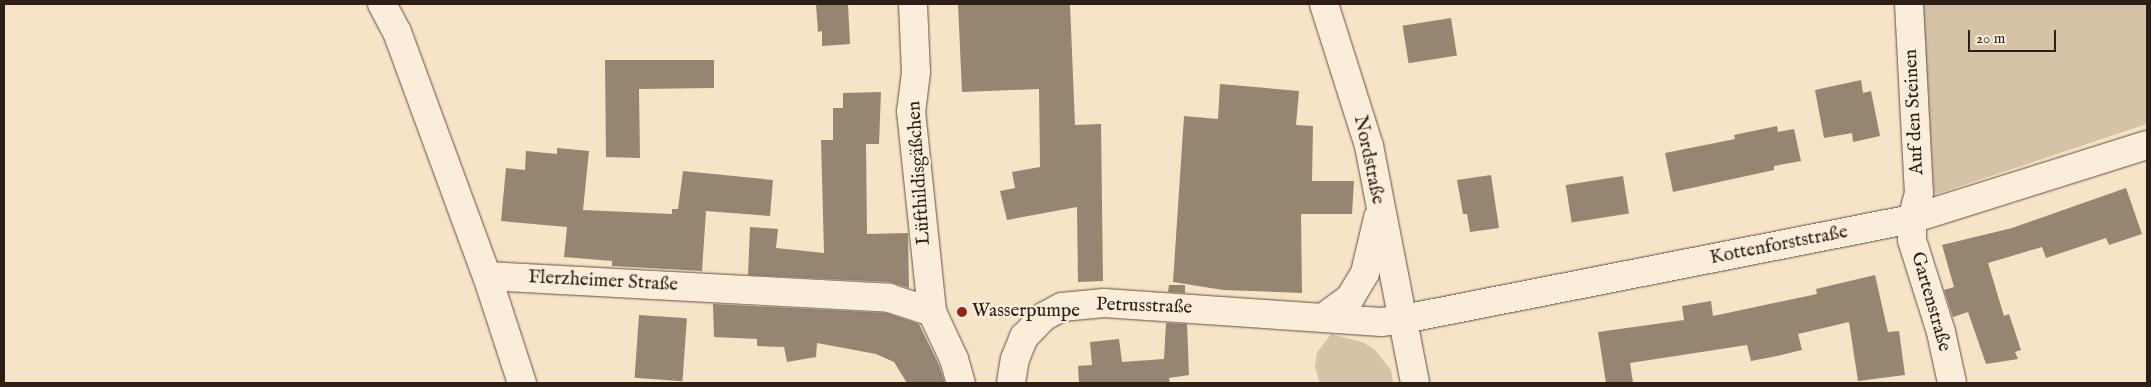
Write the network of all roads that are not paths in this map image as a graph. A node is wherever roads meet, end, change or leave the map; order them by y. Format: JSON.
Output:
{"nodes":[{"id":1,"x":382,"y":4,"type":"edge"},
{"id":2,"x":912,"y":4,"type":"edge"},
{"id":3,"x":1324,"y":4,"type":"edge"},
{"id":4,"x":1909,"y":4,"type":"edge"},
{"id":5,"x":2147,"y":145,"type":"edge"},
{"id":6,"x":1379,"y":211,"type":"junction"},
{"id":7,"x":1912,"y":220,"type":"junction"},
{"id":8,"x":487,"y":276,"type":"junction"},
{"id":9,"x":932,"y":312,"type":"junction"},
{"id":10,"x":1324,"y":317,"type":"junction"},
{"id":11,"x":1404,"y":319,"type":"junction"},
{"id":12,"x":522,"y":383,"type":"edge"},
{"id":13,"x":961,"y":383,"type":"edge"},
{"id":14,"x":1011,"y":383,"type":"edge"},
{"id":15,"x":1416,"y":383,"type":"edge"},
{"id":16,"x":1952,"y":383,"type":"edge"}],
"edges":[{"from":1,"to":8,"type":"street"},
{"from":2,"to":9,"type":"street","name":"Lüfthildisgäßchen"},
{"from":3,"to":6,"type":"street","name":"Nordstraße"},
{"from":4,"to":7,"type":"street","name":"Auf den Steinen"},
{"from":5,"to":7,"type":"street","name":"Kottenforststraße"},
{"from":6,"to":10,"type":"street"},
{"from":6,"to":11,"type":"street","name":"Nordstraße"},
{"from":7,"to":11,"type":"street","name":"Kottenforststraße"},
{"from":7,"to":16,"type":"street","name":"Gartenstraße"},
{"from":8,"to":9,"type":"street","name":"Flerzheimer Straße"},
{"from":8,"to":12,"type":"street"},
{"from":9,"to":13,"type":"street"},
{"from":10,"to":11,"type":"street","name":"Petrusstraße"},
{"from":10,"to":14,"type":"street","name":"Petrusstraße"},
{"from":11,"to":15,"type":"street","name":"Nordstraße"}]}
